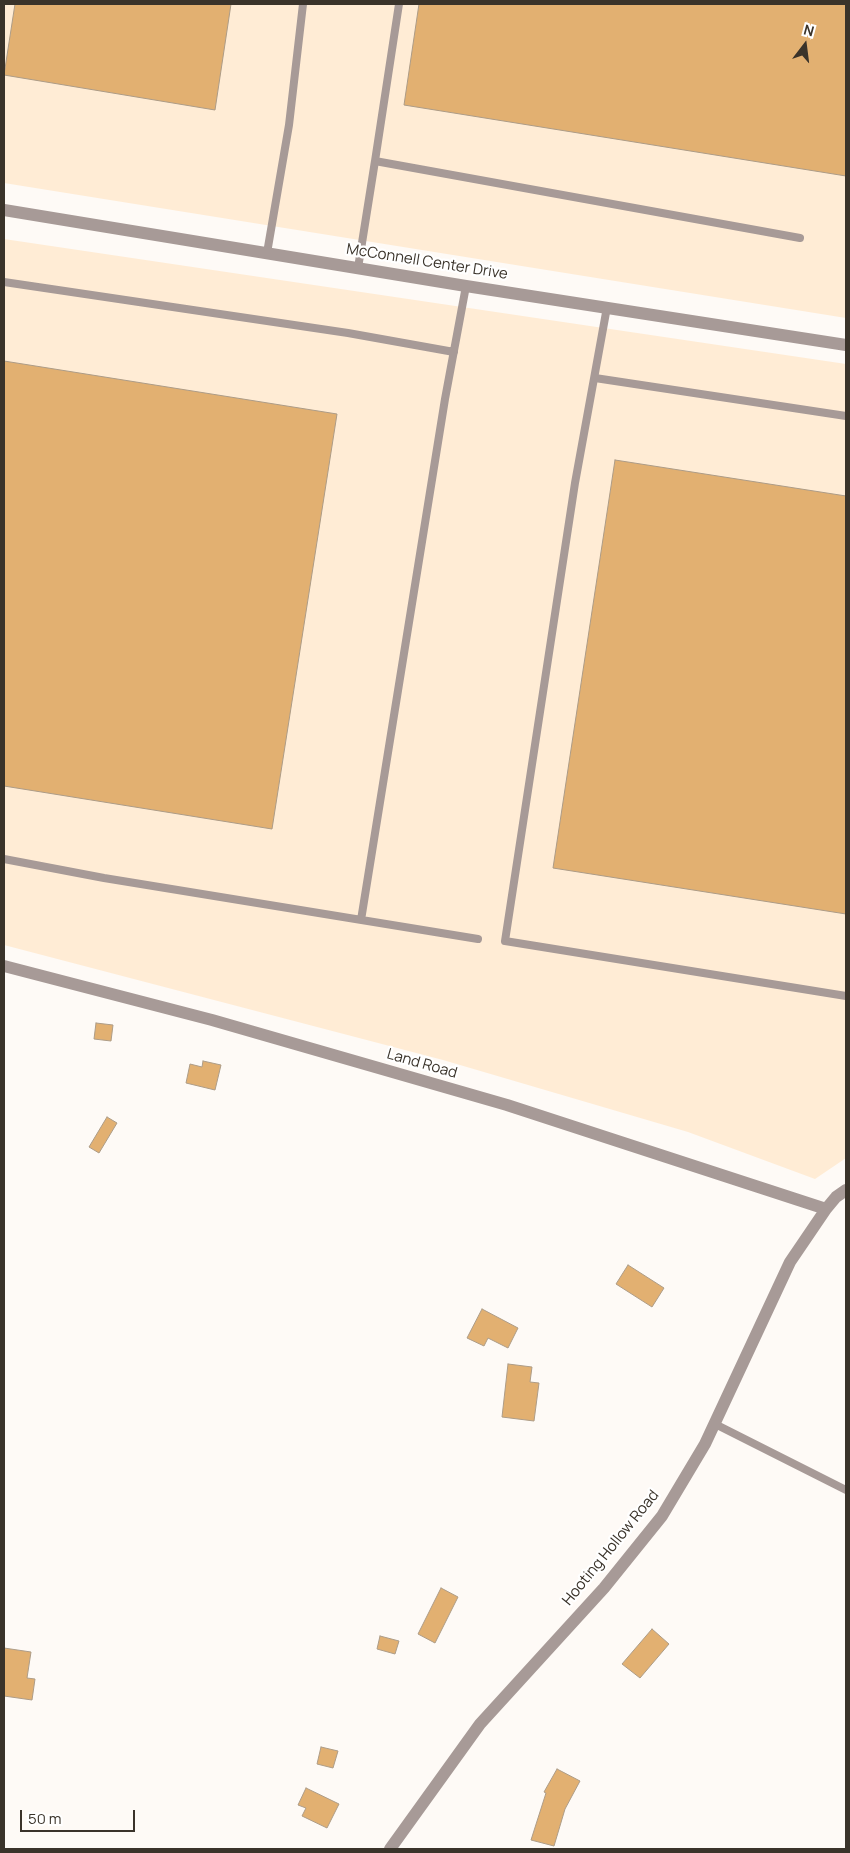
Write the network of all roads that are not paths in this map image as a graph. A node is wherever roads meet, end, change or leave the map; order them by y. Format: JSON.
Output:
{"nodes":[{"id":1,"x":303,"y":4,"type":"edge"},
{"id":2,"x":399,"y":4,"type":"edge"},
{"id":3,"x":375,"y":162,"type":"junction"},
{"id":4,"x":4,"y":210,"type":"edge"},
{"id":5,"x":800,"y":238,"type":"dead end"},
{"id":6,"x":267,"y":253,"type":"junction"},
{"id":7,"x":358,"y":268,"type":"junction"},
{"id":8,"x":4,"y":282,"type":"edge"},
{"id":9,"x":466,"y":286,"type":"junction"},
{"id":10,"x":607,"y":308,"type":"junction"},
{"id":11,"x":846,"y":345,"type":"edge"},
{"id":12,"x":454,"y":352,"type":"junction"},
{"id":13,"x":595,"y":378,"type":"junction"},
{"id":14,"x":846,"y":416,"type":"edge"},
{"id":15,"x":4,"y":858,"type":"edge"},
{"id":16,"x":360,"y":920,"type":"junction"},
{"id":17,"x":478,"y":939,"type":"dead end"},
{"id":18,"x":4,"y":966,"type":"edge"},
{"id":19,"x":846,"y":996,"type":"edge"},
{"id":20,"x":846,"y":1190,"type":"edge"},
{"id":21,"x":826,"y":1209,"type":"junction"},
{"id":22,"x":715,"y":1424,"type":"junction"},
{"id":23,"x":846,"y":1490,"type":"edge"},
{"id":24,"x":390,"y":1849,"type":"edge"}],
"edges":[{"from":1,"to":6,"type":"lane"},
{"from":2,"to":3,"type":"lane"},
{"from":3,"to":5,"type":"lane"},
{"from":3,"to":7,"type":"lane"},
{"from":4,"to":6,"type":"street","name":"McConnell Center Drive"},
{"from":6,"to":7,"type":"street","name":"McConnell Center Drive"},
{"from":7,"to":9,"type":"street","name":"McConnell Center Drive"},
{"from":8,"to":12,"type":"lane"},
{"from":9,"to":10,"type":"street","name":"McConnell Center Drive"},
{"from":9,"to":12,"type":"lane"},
{"from":10,"to":11,"type":"street","name":"McConnell Center Drive"},
{"from":10,"to":13,"type":"lane"},
{"from":12,"to":16,"type":"lane"},
{"from":13,"to":14,"type":"lane"},
{"from":13,"to":19,"type":"lane"},
{"from":15,"to":16,"type":"lane"},
{"from":16,"to":17,"type":"lane"},
{"from":18,"to":21,"type":"street","name":"Land Road"},
{"from":20,"to":21,"type":"street","name":"Hooting Hollow Road"},
{"from":21,"to":22,"type":"street","name":"Hooting Hollow Road"},
{"from":22,"to":23,"type":"lane"},
{"from":22,"to":24,"type":"street","name":"Hooting Hollow Road"}]}
